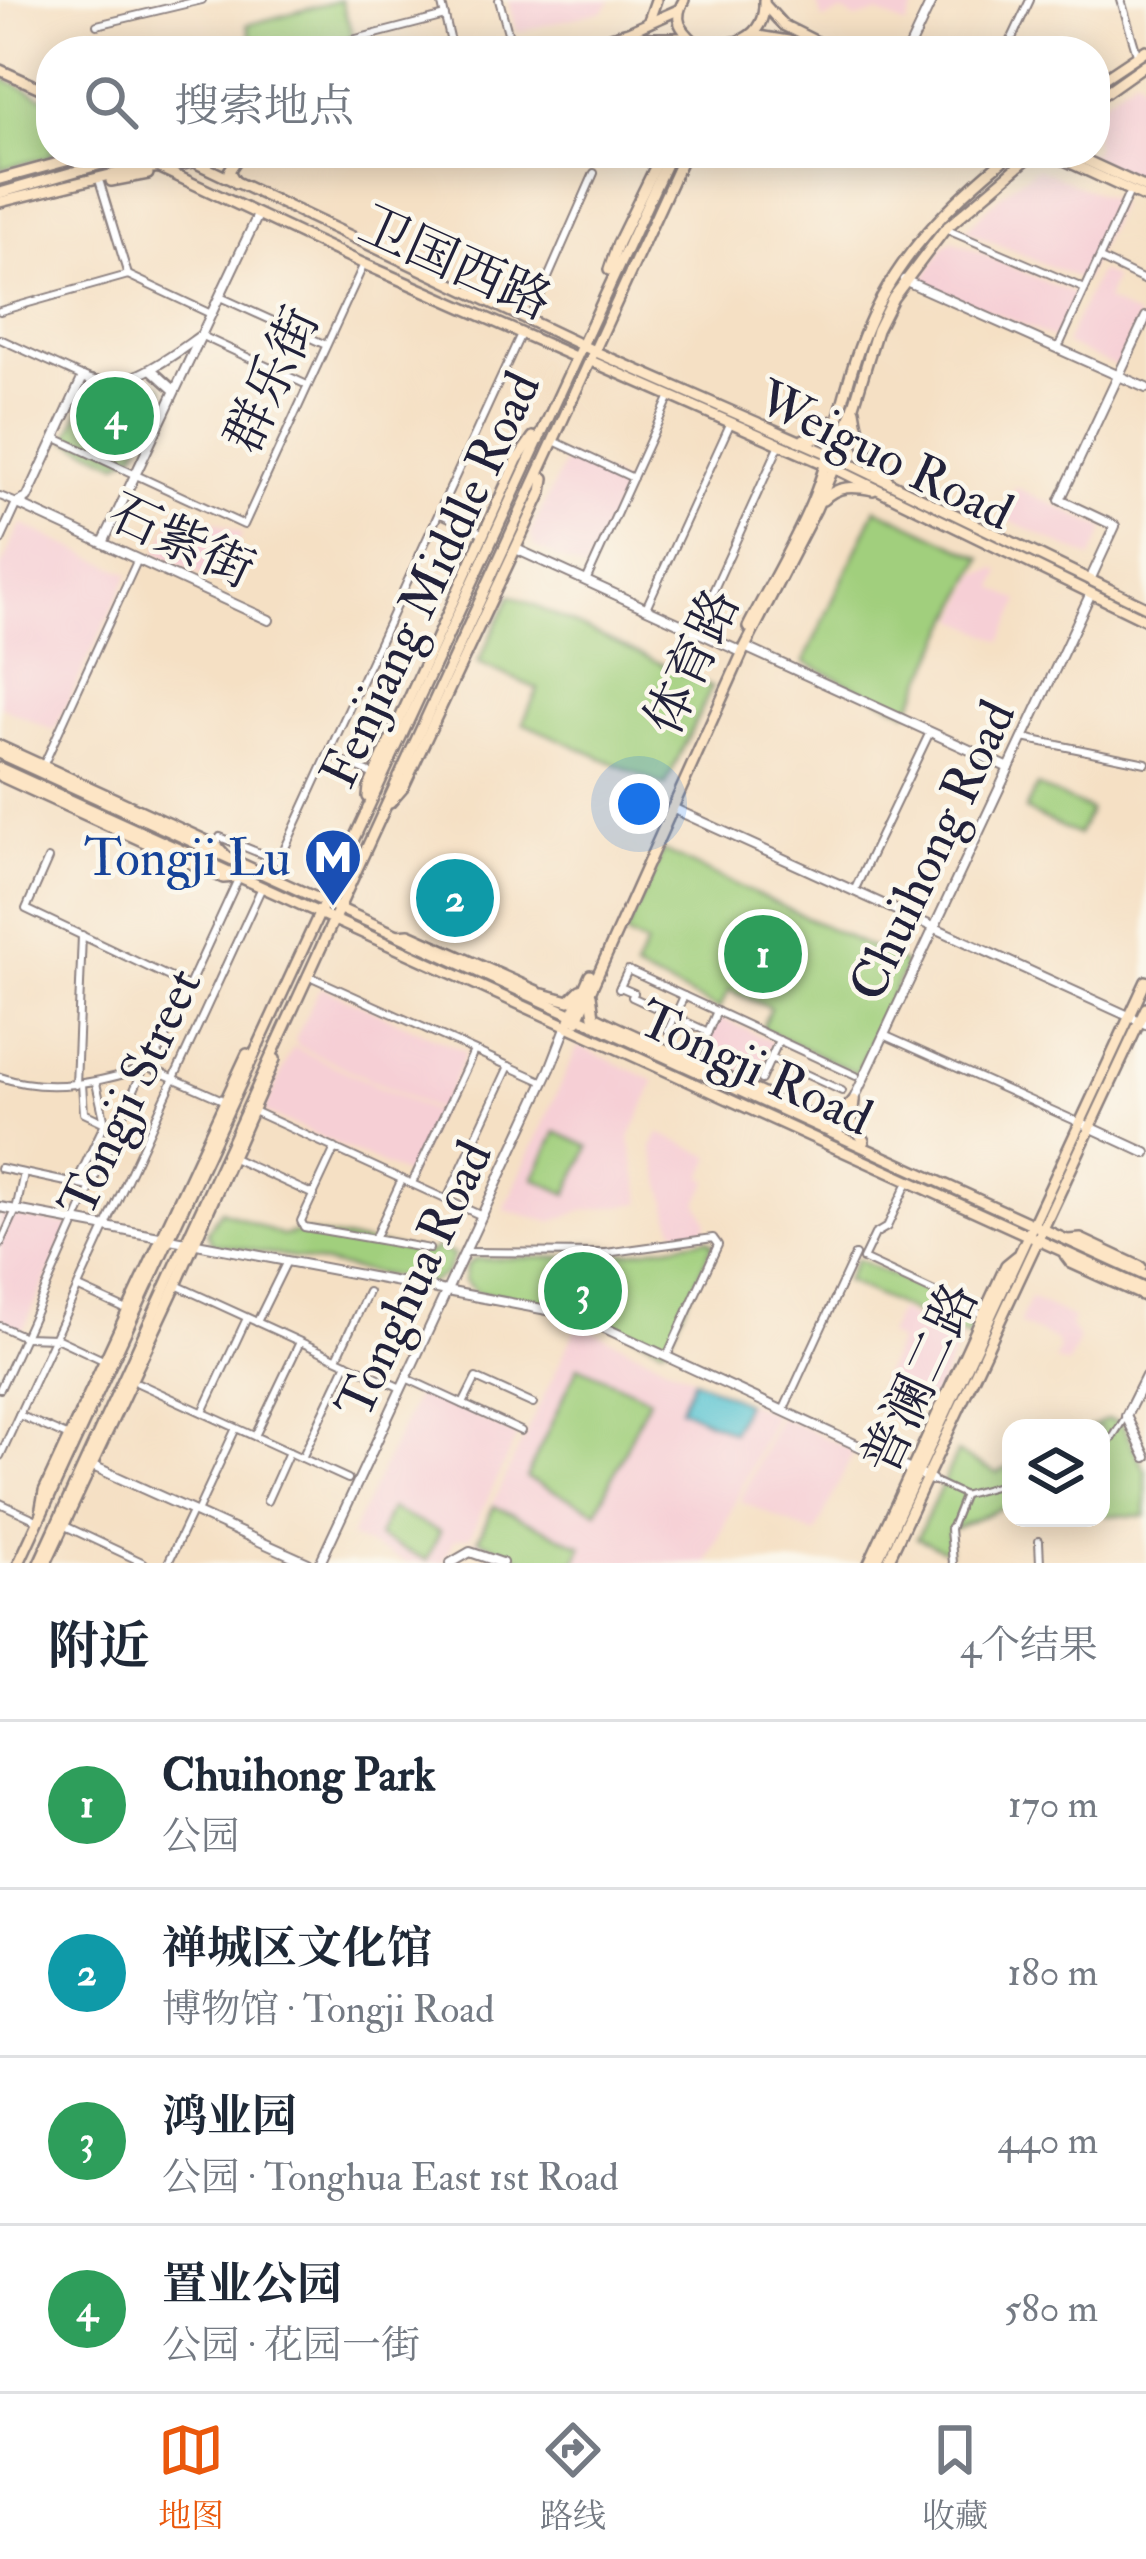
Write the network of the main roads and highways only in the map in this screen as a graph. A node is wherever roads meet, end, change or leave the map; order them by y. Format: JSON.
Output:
{"nodes":[{"id":1,"x":656,"y":0,"type":"edge"},
{"id":2,"x":763,"y":2,"type":"edge"},
{"id":3,"x":677,"y":3,"type":"edge"},
{"id":4,"x":648,"y":23,"type":"junction"},
{"id":5,"x":752,"y":35,"type":"joint"},
{"id":6,"x":608,"y":36,"type":"edge"},
{"id":7,"x":687,"y":36,"type":"edge"},
{"id":8,"x":758,"y":36,"type":"edge"},
{"id":9,"x":805,"y":36,"type":"edge"},
{"id":10,"x":1143,"y":62,"type":"edge"},
{"id":11,"x":0,"y":70,"type":"edge"},
{"id":12,"x":1110,"y":77,"type":"edge"},
{"id":13,"x":36,"y":86,"type":"edge"},
{"id":14,"x":1110,"y":88,"type":"edge"},
{"id":15,"x":41,"y":168,"type":"edge"},
{"id":16,"x":88,"y":168,"type":"edge"},
{"id":17,"x":160,"y":168,"type":"joint"},
{"id":18,"x":204,"y":168,"type":"edge"},
{"id":19,"x":231,"y":168,"type":"edge"},
{"id":20,"x":659,"y":168,"type":"edge"},
{"id":21,"x":681,"y":168,"type":"edge"},
{"id":22,"x":994,"y":168,"type":"edge"},
{"id":23,"x":1016,"y":168,"type":"edge"},
{"id":24,"x":1081,"y":168,"type":"edge"},
{"id":25,"x":1103,"y":168,"type":"edge"},
{"id":26,"x":30,"y":171,"type":"junction"},
{"id":27,"x":173,"y":174,"type":"junction"},
{"id":28,"x":0,"y":179,"type":"edge"},
{"id":29,"x":46,"y":180,"type":"junction"},
{"id":30,"x":102,"y":180,"type":"junction"},
{"id":31,"x":236,"y":183,"type":"junction"},
{"id":32,"x":19,"y":188,"type":"junction"},
{"id":33,"x":1146,"y":188,"type":"edge"},
{"id":34,"x":0,"y":193,"type":"edge"},
{"id":35,"x":1146,"y":198,"type":"edge"},
{"id":36,"x":0,"y":205,"type":"edge"},
{"id":37,"x":580,"y":344,"type":"junction"},
{"id":38,"x":574,"y":357,"type":"junction"},
{"id":39,"x":594,"y":357,"type":"junction"},
{"id":40,"x":855,"y":400,"type":"junction"},
{"id":41,"x":842,"y":406,"type":"junction"},
{"id":42,"x":547,"y":418,"type":"junction"},
{"id":43,"x":782,"y":441,"type":"junction"},
{"id":44,"x":831,"y":461,"type":"junction"},
{"id":45,"x":546,"y":464,"type":"junction"},
{"id":46,"x":889,"y":489,"type":"junction"},
{"id":47,"x":813,"y":510,"type":"junction"},
{"id":48,"x":1146,"y":607,"type":"edge"},
{"id":49,"x":1146,"y":620,"type":"edge"},
{"id":50,"x":741,"y":649,"type":"junction"},
{"id":51,"x":0,"y":750,"type":"edge"},
{"id":52,"x":0,"y":772,"type":"edge"},
{"id":53,"x":81,"y":791,"type":"junction"},
{"id":54,"x":104,"y":794,"type":"junction"},
{"id":55,"x":368,"y":805,"type":"junction"},
{"id":56,"x":118,"y":808,"type":"junction"},
{"id":57,"x":382,"y":812,"type":"junction"},
{"id":58,"x":230,"y":860,"type":"junction"},
{"id":59,"x":319,"y":907,"type":"junction"},
{"id":60,"x":335,"y":914,"type":"junction"},
{"id":61,"x":362,"y":931,"type":"junction"},
{"id":62,"x":395,"y":935,"type":"junction"},
{"id":63,"x":593,"y":977,"type":"junction"},
{"id":64,"x":1146,"y":981,"type":"edge"},
{"id":65,"x":537,"y":992,"type":"junction"},
{"id":66,"x":277,"y":1002,"type":"junction"},
{"id":67,"x":546,"y":1008,"type":"junction"},
{"id":68,"x":1146,"y":1009,"type":"edge"},
{"id":69,"x":573,"y":1020,"type":"junction"},
{"id":70,"x":1139,"y":1020,"type":"edge"},
{"id":71,"x":606,"y":1026,"type":"junction"},
{"id":72,"x":249,"y":1110,"type":"junction"},
{"id":73,"x":816,"y":1118,"type":"junction"},
{"id":74,"x":823,"y":1129,"type":"junction"},
{"id":75,"x":858,"y":1142,"type":"junction"},
{"id":76,"x":1036,"y":1233,"type":"junction"},
{"id":77,"x":165,"y":1238,"type":"junction"},
{"id":78,"x":190,"y":1244,"type":"junction"},
{"id":79,"x":1064,"y":1246,"type":"junction"},
{"id":80,"x":1025,"y":1255,"type":"junction"},
{"id":81,"x":1146,"y":1272,"type":"edge"},
{"id":82,"x":1146,"y":1293,"type":"edge"},
{"id":83,"x":922,"y":1475,"type":"junction"},
{"id":84,"x":39,"y":1521,"type":"junction"},
{"id":85,"x":19,"y":1563,"type":"edge"},
{"id":86,"x":42,"y":1563,"type":"edge"},
{"id":87,"x":872,"y":1563,"type":"edge"},
{"id":88,"x":890,"y":1563,"type":"edge"}],
"edges":[{"from":1,"to":4,"type":"main road"},
{"from":2,"to":5,"type":"main road"},
{"from":2,"to":9,"type":"main road"},
{"from":3,"to":4,"type":"main road"},
{"from":3,"to":7,"type":"main road"},
{"from":4,"to":6,"type":"main road"},
{"from":5,"to":8,"type":"main road"},
{"from":10,"to":12,"type":"main road"},
{"from":10,"to":14,"type":"main road"},
{"from":11,"to":13,"type":"main road"},
{"from":15,"to":26,"type":"main road"},
{"from":16,"to":29,"type":"main road"},
{"from":17,"to":27,"type":"main road","name":"卫国西路"},
{"from":17,"to":30,"type":"main road"},
{"from":18,"to":31,"type":"main road","name":"卫国西路"},
{"from":19,"to":31,"type":"main road"},
{"from":20,"to":37,"type":"main road","name":"Fenjiang Middle Road"},
{"from":21,"to":39,"type":"main road","name":"Fenjiang Middle Road"},
{"from":22,"to":41,"type":"main road"},
{"from":23,"to":40,"type":"main road"},
{"from":24,"to":35,"type":"main road"},
{"from":25,"to":33,"type":"main road"},
{"from":26,"to":28,"type":"main road"},
{"from":26,"to":29,"type":"main road"},
{"from":26,"to":32,"type":"main road"},
{"from":27,"to":30,"type":"main road"},
{"from":27,"to":38,"type":"main road","name":"卫国西路"},
{"from":29,"to":32,"type":"main road"},
{"from":30,"to":36,"type":"main road"},
{"from":31,"to":37,"type":"main road","name":"卫国西路"},
{"from":32,"to":34,"type":"main road"},
{"from":37,"to":38,"type":"main road","name":"Fenjiang Middle Road"},
{"from":37,"to":39,"type":"main road","name":"卫国西路"},
{"from":38,"to":39,"type":"main road","name":"卫国西路"},
{"from":38,"to":42,"type":"main road","name":"Fenjiang Middle Road"},
{"from":39,"to":43,"type":"main road"},
{"from":39,"to":43,"type":"main road","name":"Weiguo Road"},
{"from":39,"to":45,"type":"main road","name":"Fenjiang Middle Road"},
{"from":40,"to":44,"type":"main road"},
{"from":40,"to":46,"type":"main road"},
{"from":41,"to":43,"type":"main road"},
{"from":41,"to":44,"type":"main road"},
{"from":42,"to":55,"type":"main road","name":"Fenjiang Middle Road"},
{"from":42,"to":55,"type":"main road"},
{"from":43,"to":44,"type":"main road","name":"Weiguo Road"},
{"from":43,"to":47,"type":"main road"},
{"from":44,"to":46,"type":"main road","name":"Weiguo Road"},
{"from":44,"to":47,"type":"main road"},
{"from":45,"to":57,"type":"main road","name":"Fenjiang Middle Road"},
{"from":45,"to":57,"type":"main road"},
{"from":46,"to":47,"type":"main road"},
{"from":46,"to":48,"type":"main road"},
{"from":46,"to":49,"type":"main road","name":"Weiguo Road"},
{"from":47,"to":50,"type":"main road"},
{"from":50,"to":63,"type":"main road","name":"体育路"},
{"from":50,"to":63,"type":"main road"},
{"from":51,"to":53,"type":"main road"},
{"from":51,"to":54,"type":"main road"},
{"from":52,"to":59,"type":"main road"},
{"from":53,"to":54,"type":"main road"},
{"from":53,"to":56,"type":"main road"},
{"from":54,"to":56,"type":"main road"},
{"from":54,"to":58,"type":"main road"},
{"from":55,"to":59,"type":"main road","name":"Fenjiang Middle Road"},
{"from":56,"to":58,"type":"main road"},
{"from":57,"to":60,"type":"main road","name":"Fenjiang Middle Road"},
{"from":58,"to":59,"type":"main road"},
{"from":59,"to":60,"type":"main road"},
{"from":59,"to":66,"type":"main road","name":"Fenjiang Middle Road"},
{"from":60,"to":61,"type":"main road","name":"Tongji Road"},
{"from":60,"to":62,"type":"main road","name":"Tongji Road"},
{"from":60,"to":72,"type":"main road","name":"Fenjiang Middle Road"},
{"from":61,"to":67,"type":"main road","name":"Tongji Road"},
{"from":61,"to":67,"type":"main road"},
{"from":62,"to":65,"type":"main road"},
{"from":62,"to":67,"type":"main road","name":"Tongji Road"},
{"from":63,"to":65,"type":"main road"},
{"from":63,"to":69,"type":"main road"},
{"from":63,"to":71,"type":"main road"},
{"from":64,"to":70,"type":"main road"},
{"from":65,"to":67,"type":"main road"},
{"from":66,"to":77,"type":"main road","name":"Fenjiang Middle Road"},
{"from":66,"to":77,"type":"main road"},
{"from":67,"to":69,"type":"main road","name":"Tongji Road"},
{"from":68,"to":70,"type":"main road"},
{"from":69,"to":71,"type":"main road","name":"Tongji Road"},
{"from":69,"to":76,"type":"main road","name":"Tongji Road"},
{"from":70,"to":76,"type":"main road"},
{"from":70,"to":76,"type":"main road"},
{"from":71,"to":73,"type":"main road"},
{"from":71,"to":74,"type":"main road","name":"Tongji Road"},
{"from":72,"to":78,"type":"main road","name":"Fenjiang Middle Road"},
{"from":72,"to":78,"type":"main road"},
{"from":73,"to":74,"type":"main road"},
{"from":73,"to":75,"type":"main road"},
{"from":74,"to":75,"type":"main road","name":"Tongji Road"},
{"from":75,"to":76,"type":"main road","name":"Tongji Road"},
{"from":76,"to":79,"type":"main road","name":"Tongji Road"},
{"from":76,"to":80,"type":"main road","name":"普澜二路"},
{"from":77,"to":84,"type":"main road","name":"Fenjiang Middle Road"},
{"from":77,"to":84,"type":"main road"},
{"from":78,"to":86,"type":"main road","name":"Fenjiang Middle Road"},
{"from":78,"to":86,"type":"main road"},
{"from":79,"to":81,"type":"main road"},
{"from":79,"to":82,"type":"main road","name":"Tongji Road"},
{"from":80,"to":83,"type":"main road","name":"普澜二路"},
{"from":80,"to":83,"type":"main road"},
{"from":83,"to":87,"type":"main road","name":"普澜二路"},
{"from":83,"to":88,"type":"main road","name":"普澜二路"},
{"from":84,"to":85,"type":"main road","name":"Fenjiang Middle Road"}]}
